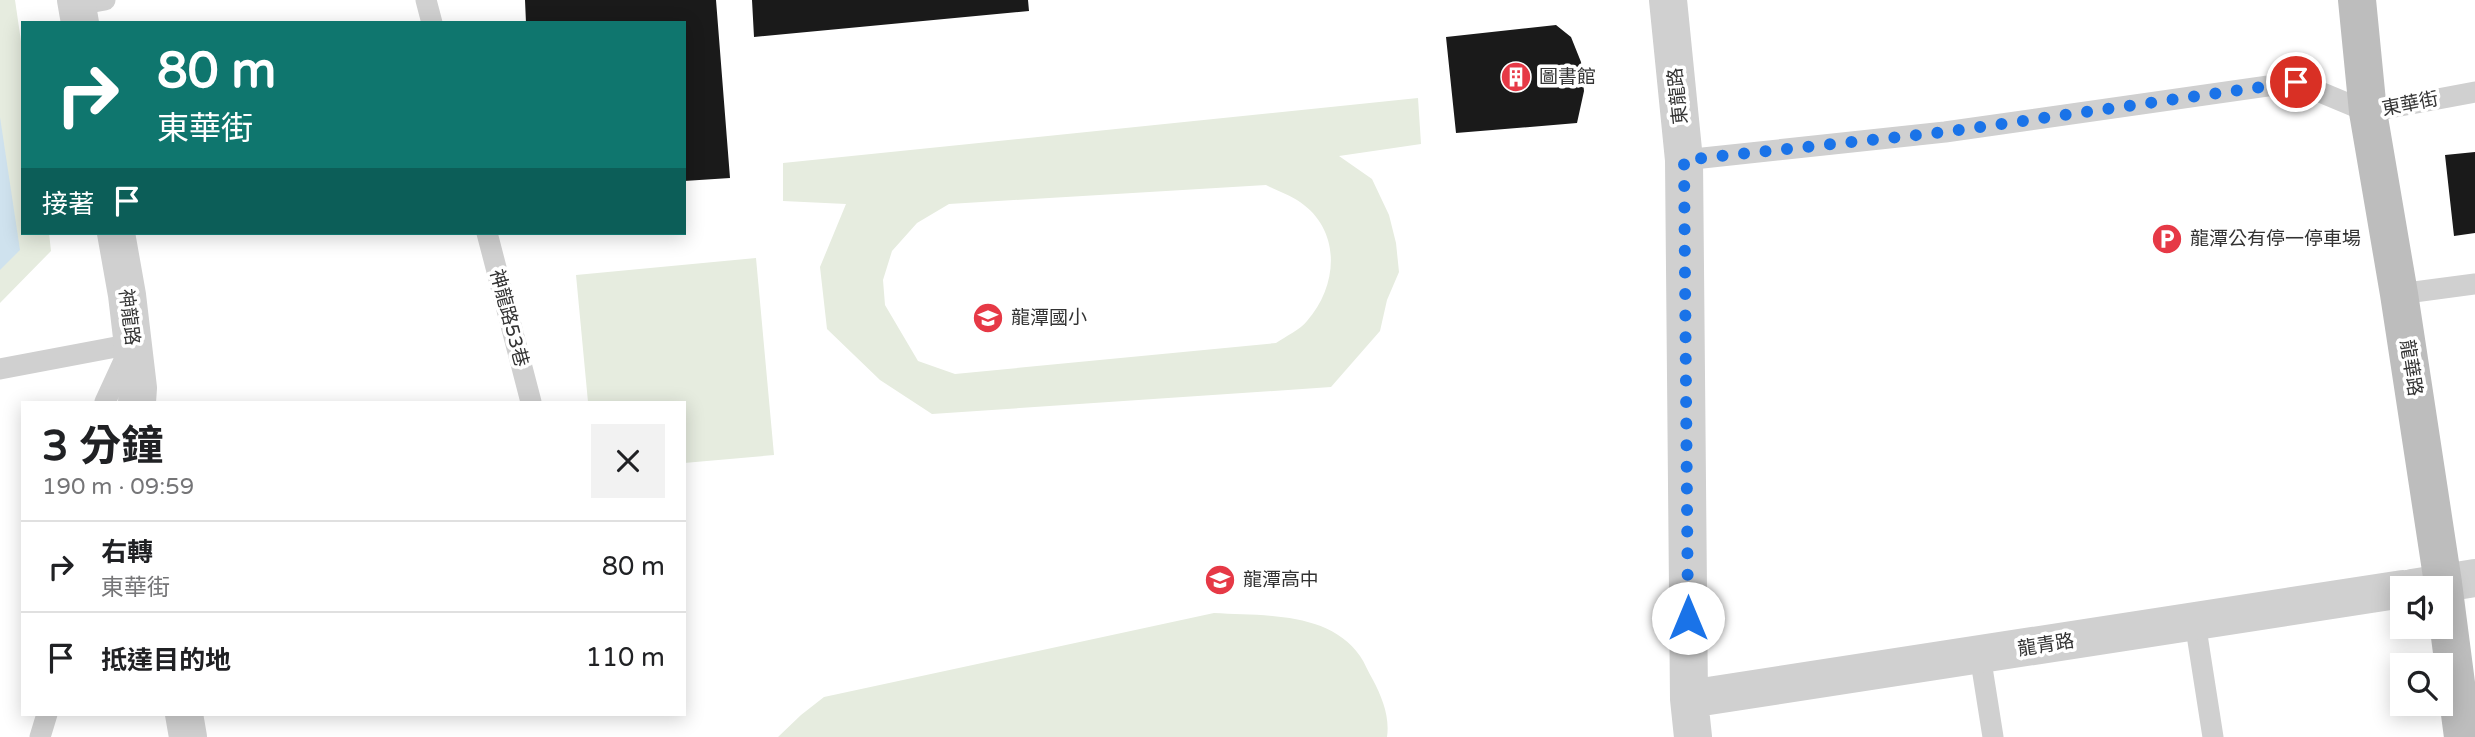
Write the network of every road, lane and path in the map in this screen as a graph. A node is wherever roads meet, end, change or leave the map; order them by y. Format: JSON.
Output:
{"nodes":[{"id":1,"x":426,"y":0,"type":"edge"},
{"id":2,"x":1668,"y":0,"type":"edge"},
{"id":3,"x":2357,"y":0,"type":"edge"},
{"id":4,"x":431,"y":21,"type":"edge"},
{"id":5,"x":2475,"y":92,"type":"edge"},
{"id":6,"x":2368,"y":112,"type":"junction"},
{"id":7,"x":1684,"y":160,"type":"junction"},
{"id":8,"x":116,"y":235,"type":"edge"},
{"id":9,"x":487,"y":235,"type":"edge"},
{"id":10,"x":2475,"y":284,"type":"edge"},
{"id":11,"x":2399,"y":293,"type":"junction"},
{"id":12,"x":132,"y":344,"type":"junction"},
{"id":13,"x":0,"y":369,"type":"edge"},
{"id":14,"x":105,"y":401,"type":"edge"},
{"id":15,"x":137,"y":401,"type":"edge"},
{"id":16,"x":531,"y":401,"type":"edge"},
{"id":17,"x":2442,"y":576,"type":"edge"},
{"id":18,"x":2390,"y":591,"type":"edge"},
{"id":19,"x":2195,"y":622,"type":"junction"},
{"id":20,"x":2450,"y":639,"type":"edge"},
{"id":21,"x":1980,"y":655,"type":"junction"},
{"id":22,"x":1689,"y":699,"type":"junction"},
{"id":23,"x":46,"y":716,"type":"edge"},
{"id":24,"x":184,"y":716,"type":"edge"},
{"id":25,"x":40,"y":737,"type":"edge"},
{"id":26,"x":188,"y":737,"type":"edge"},
{"id":27,"x":1693,"y":737,"type":"edge"},
{"id":28,"x":1993,"y":737,"type":"edge"},
{"id":29,"x":2213,"y":737,"type":"edge"},
{"id":30,"x":2463,"y":737,"type":"edge"}],
"edges":[{"from":1,"to":4,"type":"lane"},
{"from":2,"to":7,"type":"street","name":"東龍路"},
{"from":3,"to":6,"type":"street","name":"龍華路"},
{"from":5,"to":6,"type":"lane","name":"東華街"},
{"from":6,"to":7,"type":"lane","name":"東華街"},
{"from":6,"to":11,"type":"street","name":"龍華路"},
{"from":7,"to":22,"type":"street","name":"東龍路"},
{"from":8,"to":12,"type":"street","name":"神龍路"},
{"from":9,"to":16,"type":"lane","name":"神龍路53巷"},
{"from":10,"to":11,"type":"lane"},
{"from":11,"to":17,"type":"street","name":"龍華路"},
{"from":12,"to":13,"type":"lane"},
{"from":12,"to":14,"type":"lane"},
{"from":12,"to":15,"type":"street","name":"神龍路"},
{"from":18,"to":19,"type":"street","name":"龍青路"},
{"from":19,"to":21,"type":"street","name":"龍青路"},
{"from":19,"to":29,"type":"lane"},
{"from":20,"to":30,"type":"street","name":"龍華路"},
{"from":21,"to":22,"type":"street","name":"龍青路"},
{"from":21,"to":28,"type":"lane"},
{"from":22,"to":27,"type":"street","name":"東龍路"},
{"from":23,"to":25,"type":"lane"},
{"from":24,"to":26,"type":"street"}]}
